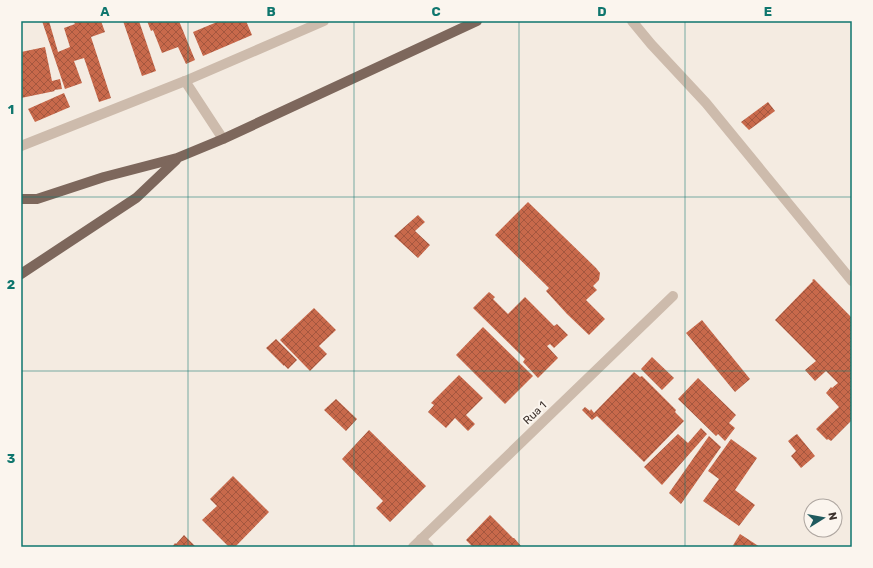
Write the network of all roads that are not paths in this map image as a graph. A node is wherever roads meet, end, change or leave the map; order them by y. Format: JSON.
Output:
{"nodes":[{"id":1,"x":324,"y":21,"type":"edge"},
{"id":2,"x":464,"y":21,"type":"edge"},
{"id":3,"x":632,"y":21,"type":"edge"},
{"id":4,"x":476,"y":22,"type":"edge"},
{"id":5,"x":185,"y":81,"type":"junction"},
{"id":6,"x":223,"y":139,"type":"junction"},
{"id":7,"x":21,"y":146,"type":"edge"},
{"id":8,"x":177,"y":158,"type":"junction"},
{"id":9,"x":21,"y":199,"type":"edge"},
{"id":10,"x":21,"y":274,"type":"edge"},
{"id":11,"x":852,"y":281,"type":"edge"},
{"id":12,"x":673,"y":296,"type":"dead end"},
{"id":13,"x":421,"y":539,"type":"junction"},
{"id":14,"x":413,"y":547,"type":"edge"},
{"id":15,"x":429,"y":547,"type":"edge"}],
"edges":[{"from":1,"to":5,"type":"street"},
{"from":2,"to":4,"type":"main road"},
{"from":3,"to":11,"type":"street"},
{"from":4,"to":6,"type":"main road"},
{"from":5,"to":6,"type":"street"},
{"from":5,"to":7,"type":"street"},
{"from":6,"to":8,"type":"main road"},
{"from":8,"to":9,"type":"main road"},
{"from":8,"to":10,"type":"main road"},
{"from":12,"to":13,"type":"street","name":"Rua 1"},
{"from":13,"to":14,"type":"street","name":"Rua 1"},
{"from":13,"to":15,"type":"street"}]}
